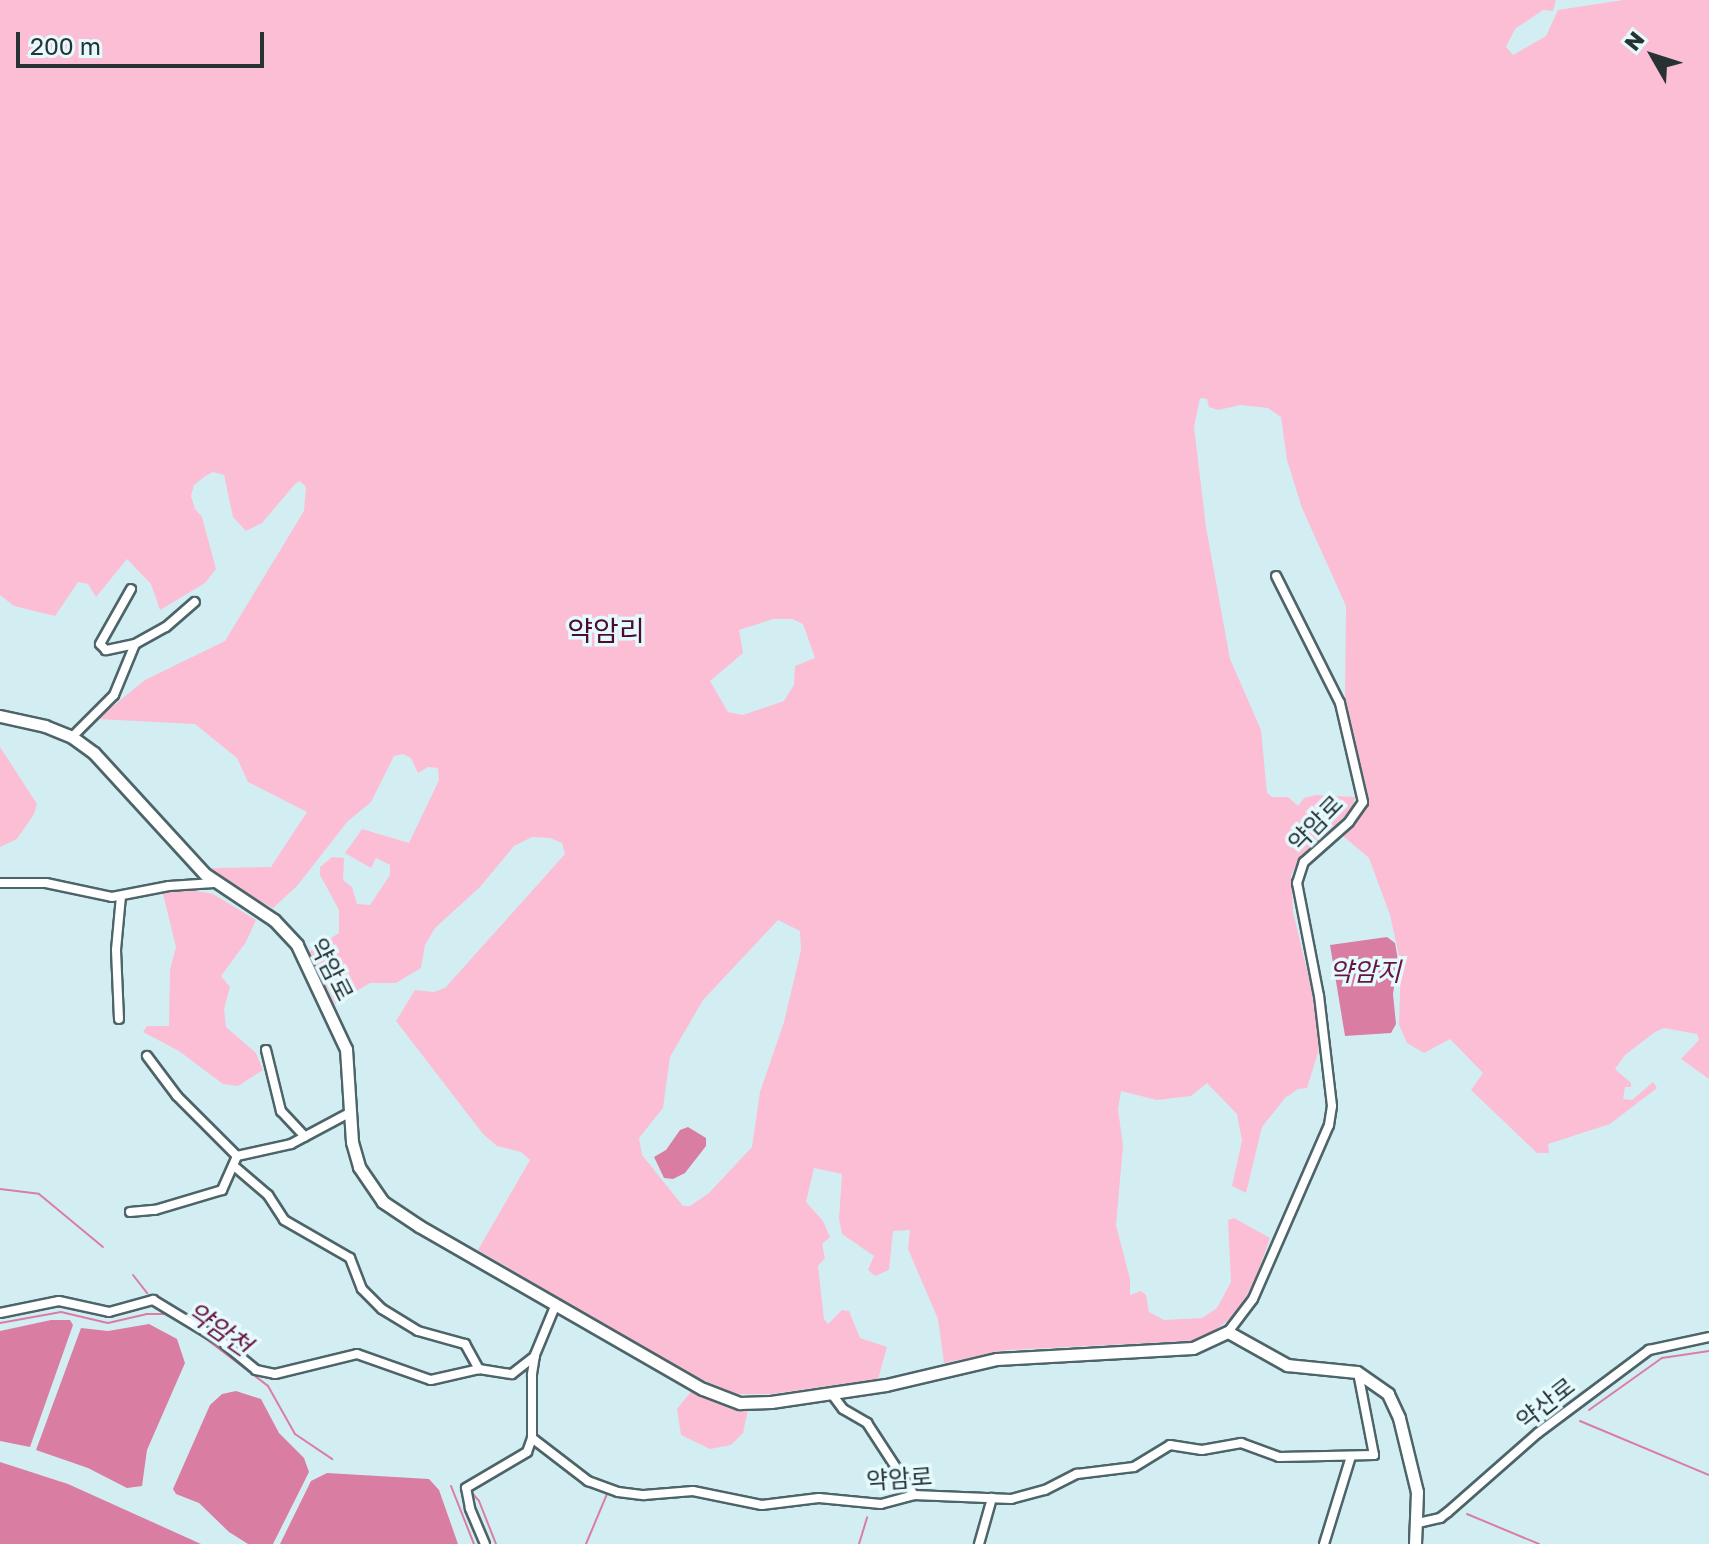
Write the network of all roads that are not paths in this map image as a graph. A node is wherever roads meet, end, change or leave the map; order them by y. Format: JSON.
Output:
{"nodes":[{"id":1,"x":1276,"y":576,"type":"dead end"},
{"id":2,"x":131,"y":589,"type":"dead end"},
{"id":3,"x":195,"y":602,"type":"dead end"},
{"id":4,"x":135,"y":644,"type":"junction"},
{"id":5,"x":0,"y":716,"type":"edge"},
{"id":6,"x":72,"y":737,"type":"junction"},
{"id":7,"x":0,"y":883,"type":"edge"},
{"id":8,"x":214,"y":883,"type":"junction"},
{"id":9,"x":121,"y":896,"type":"junction"},
{"id":10,"x":119,"y":1019,"type":"dead end"},
{"id":11,"x":266,"y":1050,"type":"dead end"},
{"id":12,"x":147,"y":1056,"type":"dead end"},
{"id":13,"x":352,"y":1111,"type":"junction"},
{"id":14,"x":305,"y":1137,"type":"junction"},
{"id":15,"x":237,"y":1156,"type":"junction"},
{"id":16,"x":234,"y":1166,"type":"junction"},
{"id":17,"x":130,"y":1212,"type":"dead end"},
{"id":18,"x":556,"y":1304,"type":"junction"},
{"id":19,"x":0,"y":1313,"type":"edge"},
{"id":20,"x":1228,"y":1332,"type":"junction"},
{"id":21,"x":1709,"y":1337,"type":"edge"},
{"id":22,"x":535,"y":1355,"type":"junction"},
{"id":23,"x":479,"y":1369,"type":"junction"},
{"id":24,"x":1357,"y":1372,"type":"junction"},
{"id":25,"x":831,"y":1393,"type":"junction"},
{"id":26,"x":532,"y":1438,"type":"junction"},
{"id":27,"x":1351,"y":1456,"type":"junction"},
{"id":28,"x":914,"y":1495,"type":"junction"},
{"id":29,"x":992,"y":1498,"type":"junction"},
{"id":30,"x":1418,"y":1523,"type":"junction"},
{"id":31,"x":485,"y":1544,"type":"edge"},
{"id":32,"x":979,"y":1544,"type":"edge"},
{"id":33,"x":1324,"y":1544,"type":"edge"},
{"id":34,"x":1415,"y":1544,"type":"edge"}],
"edges":[{"from":1,"to":20,"type":"street","name":"약암로"},
{"from":2,"to":4,"type":"street"},
{"from":3,"to":4,"type":"street"},
{"from":4,"to":6,"type":"street"},
{"from":5,"to":6,"type":"street","name":"약암로"},
{"from":6,"to":8,"type":"street","name":"약암로"},
{"from":7,"to":9,"type":"street"},
{"from":8,"to":9,"type":"street"},
{"from":8,"to":13,"type":"street","name":"약암로"},
{"from":9,"to":10,"type":"street"},
{"from":11,"to":14,"type":"street"},
{"from":12,"to":15,"type":"street"},
{"from":13,"to":14,"type":"street"},
{"from":13,"to":18,"type":"street","name":"약암로"},
{"from":14,"to":15,"type":"street"},
{"from":15,"to":16,"type":"street"},
{"from":16,"to":17,"type":"street"},
{"from":16,"to":23,"type":"street"},
{"from":18,"to":22,"type":"street"},
{"from":18,"to":25,"type":"street","name":"약암로"},
{"from":19,"to":23,"type":"street"},
{"from":20,"to":24,"type":"street"},
{"from":20,"to":25,"type":"street","name":"약암로"},
{"from":21,"to":30,"type":"street","name":"약산로"},
{"from":22,"to":23,"type":"street"},
{"from":22,"to":26,"type":"street"},
{"from":24,"to":27,"type":"street"},
{"from":24,"to":30,"type":"street"},
{"from":25,"to":28,"type":"street"},
{"from":26,"to":28,"type":"street","name":"약암로"},
{"from":26,"to":31,"type":"street"},
{"from":27,"to":29,"type":"street","name":"약암로"},
{"from":27,"to":33,"type":"street"},
{"from":28,"to":29,"type":"street","name":"약암로"},
{"from":29,"to":32,"type":"street"},
{"from":30,"to":34,"type":"street"}]}
